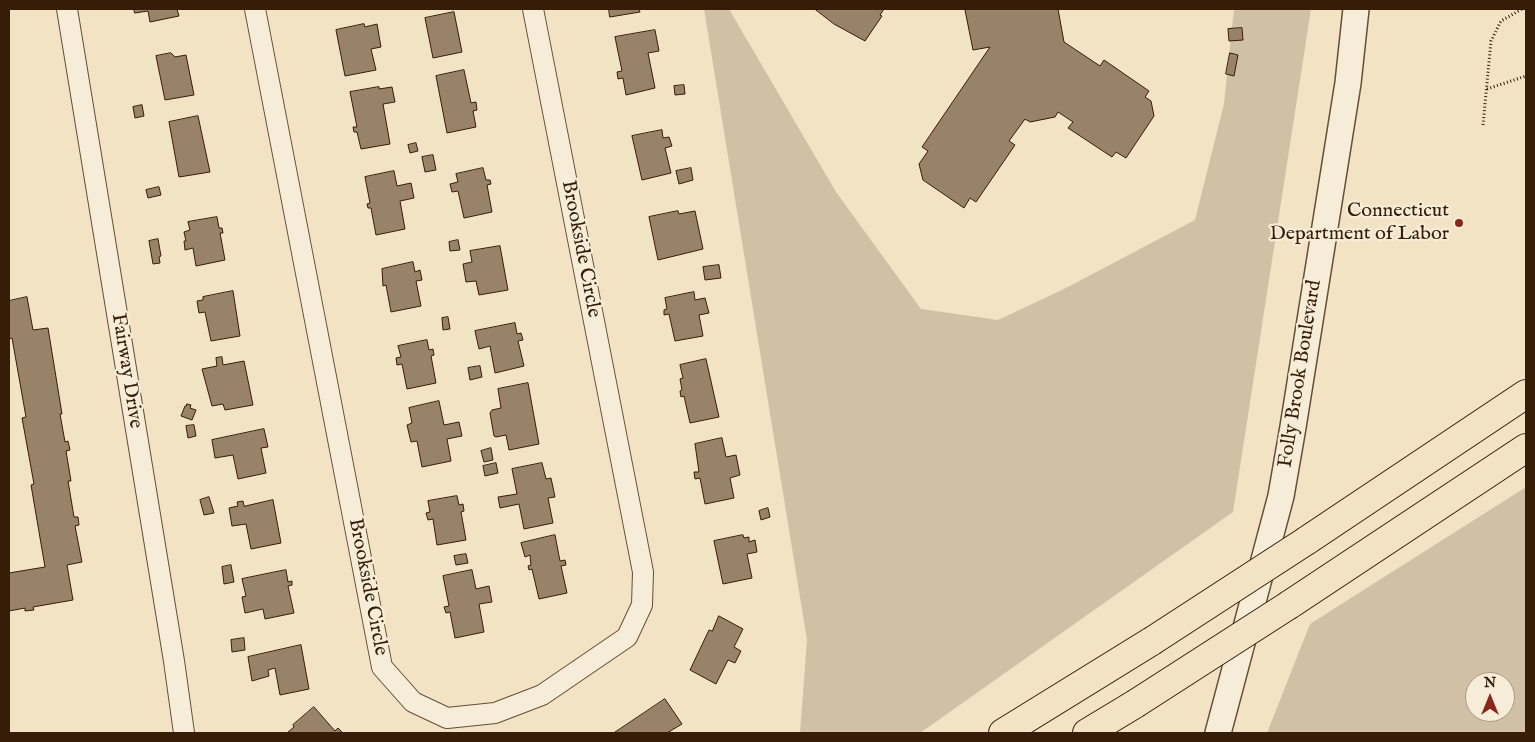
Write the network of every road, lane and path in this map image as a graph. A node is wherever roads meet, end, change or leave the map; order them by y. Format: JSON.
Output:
{"nodes":[{"id":1,"x":67,"y":9,"type":"edge"},
{"id":2,"x":255,"y":9,"type":"edge"},
{"id":3,"x":533,"y":9,"type":"edge"},
{"id":4,"x":1356,"y":9,"type":"edge"},
{"id":5,"x":1522,"y":9,"type":"edge"},
{"id":6,"x":1526,"y":76,"type":"edge"},
{"id":7,"x":1486,"y":89,"type":"junction"},
{"id":8,"x":1483,"y":125,"type":"dead end"},
{"id":9,"x":1526,"y":394,"type":"edge"},
{"id":10,"x":1526,"y":448,"type":"edge"},
{"id":11,"x":1261,"y":571,"type":"junction"},
{"id":12,"x":184,"y":733,"type":"edge"},
{"id":13,"x":1004,"y":733,"type":"edge"},
{"id":14,"x":1087,"y":733,"type":"edge"},
{"id":15,"x":1218,"y":733,"type":"edge"}],
"edges":[{"from":1,"to":12,"type":"street","name":"Fairway Drive"},
{"from":2,"to":3,"type":"street","name":"Brookside Circle"},
{"from":4,"to":11,"type":"street","name":"Folly Brook Boulevard"},
{"from":5,"to":7,"type":"path"},
{"from":6,"to":7,"type":"path"},
{"from":7,"to":8,"type":"path"},
{"from":9,"to":11,"type":"highway","bridge":true},
{"from":10,"to":14,"type":"highway","bridge":true},
{"from":11,"to":13,"type":"highway","bridge":true},
{"from":11,"to":15,"type":"street","name":"Folly Brook Boulevard"}]}
